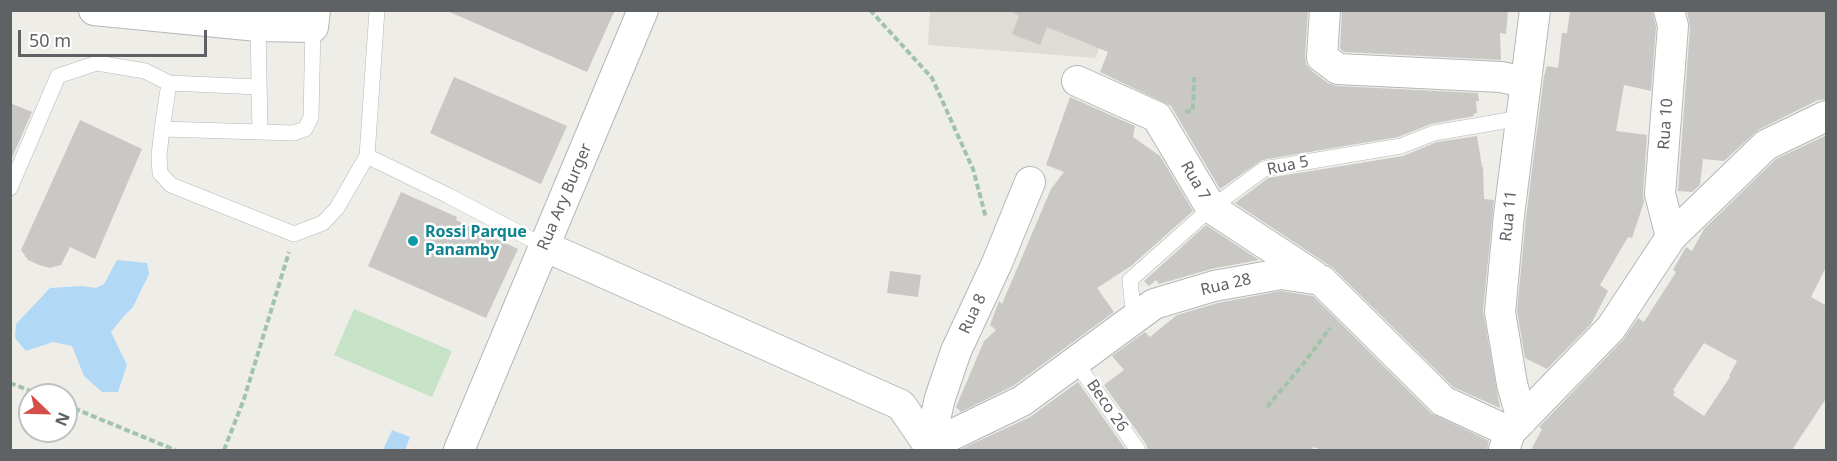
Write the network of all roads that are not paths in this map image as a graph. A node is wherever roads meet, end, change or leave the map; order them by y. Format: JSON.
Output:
{"nodes":[{"id":1,"x":377,"y":10,"type":"edge"},
{"id":2,"x":643,"y":10,"type":"edge"},
{"id":3,"x":1325,"y":10,"type":"edge"},
{"id":4,"x":1535,"y":10,"type":"edge"},
{"id":5,"x":1669,"y":10,"type":"edge"},
{"id":6,"x":107,"y":11,"type":"edge"},
{"id":7,"x":314,"y":19,"type":"edge"},
{"id":8,"x":258,"y":26,"type":"junction"},
{"id":9,"x":1077,"y":81,"type":"dead end"},
{"id":10,"x":1525,"y":82,"type":"junction"},
{"id":11,"x":169,"y":83,"type":"junction"},
{"id":12,"x":259,"y":87,"type":"junction"},
{"id":13,"x":1827,"y":116,"type":"edge"},
{"id":14,"x":1521,"y":118,"type":"junction"},
{"id":15,"x":162,"y":129,"type":"junction"},
{"id":16,"x":260,"y":132,"type":"junction"},
{"id":17,"x":366,"y":156,"type":"junction"},
{"id":18,"x":1030,"y":182,"type":"dead end"},
{"id":19,"x":10,"y":188,"type":"edge"},
{"id":20,"x":1210,"y":208,"type":"junction"},
{"id":21,"x":1671,"y":237,"type":"junction"},
{"id":22,"x":544,"y":246,"type":"junction"},
{"id":23,"x":1321,"y":280,"type":"junction"},
{"id":24,"x":1134,"y":320,"type":"junction"},
{"id":25,"x":1076,"y":361,"type":"junction"},
{"id":26,"x":1512,"y":434,"type":"edge"},
{"id":27,"x":928,"y":448,"type":"edge"},
{"id":28,"x":459,"y":450,"type":"edge"},
{"id":29,"x":1138,"y":450,"type":"edge"}],
"edges":[{"from":1,"to":17,"type":"lane"},
{"from":2,"to":22,"type":"street","name":"Rua Ary Burger"},
{"from":3,"to":10,"type":"street"},
{"from":4,"to":10,"type":"street","name":"Rua 11"},
{"from":5,"to":21,"type":"street","name":"Rua 10"},
{"from":6,"to":8,"type":"street"},
{"from":7,"to":8,"type":"street"},
{"from":7,"to":16,"type":"lane"},
{"from":8,"to":12,"type":"lane"},
{"from":9,"to":20,"type":"street","name":"Rua 7"},
{"from":10,"to":14,"type":"street","name":"Rua 11"},
{"from":11,"to":12,"type":"lane"},
{"from":11,"to":15,"type":"lane"},
{"from":11,"to":19,"type":"lane"},
{"from":12,"to":16,"type":"lane"},
{"from":13,"to":21,"type":"street"},
{"from":14,"to":20,"type":"lane","name":"Rua 5"},
{"from":14,"to":26,"type":"street","name":"Rua 11"},
{"from":15,"to":16,"type":"lane"},
{"from":15,"to":17,"type":"lane"},
{"from":17,"to":22,"type":"lane"},
{"from":18,"to":27,"type":"street","name":"Rua 8"},
{"from":20,"to":23,"type":"street","name":"Rua 7"},
{"from":20,"to":24,"type":"lane","name":"Rua 5"},
{"from":21,"to":26,"type":"street"},
{"from":22,"to":27,"type":"street"},
{"from":22,"to":28,"type":"street","name":"Rua Ary Burger"},
{"from":23,"to":24,"type":"street","name":"Rua 28"},
{"from":23,"to":26,"type":"street"},
{"from":24,"to":25,"type":"street","name":"Rua 28"},
{"from":25,"to":27,"type":"street","name":"Rua 28"},
{"from":25,"to":29,"type":"lane","name":"Beco 26"}]}
